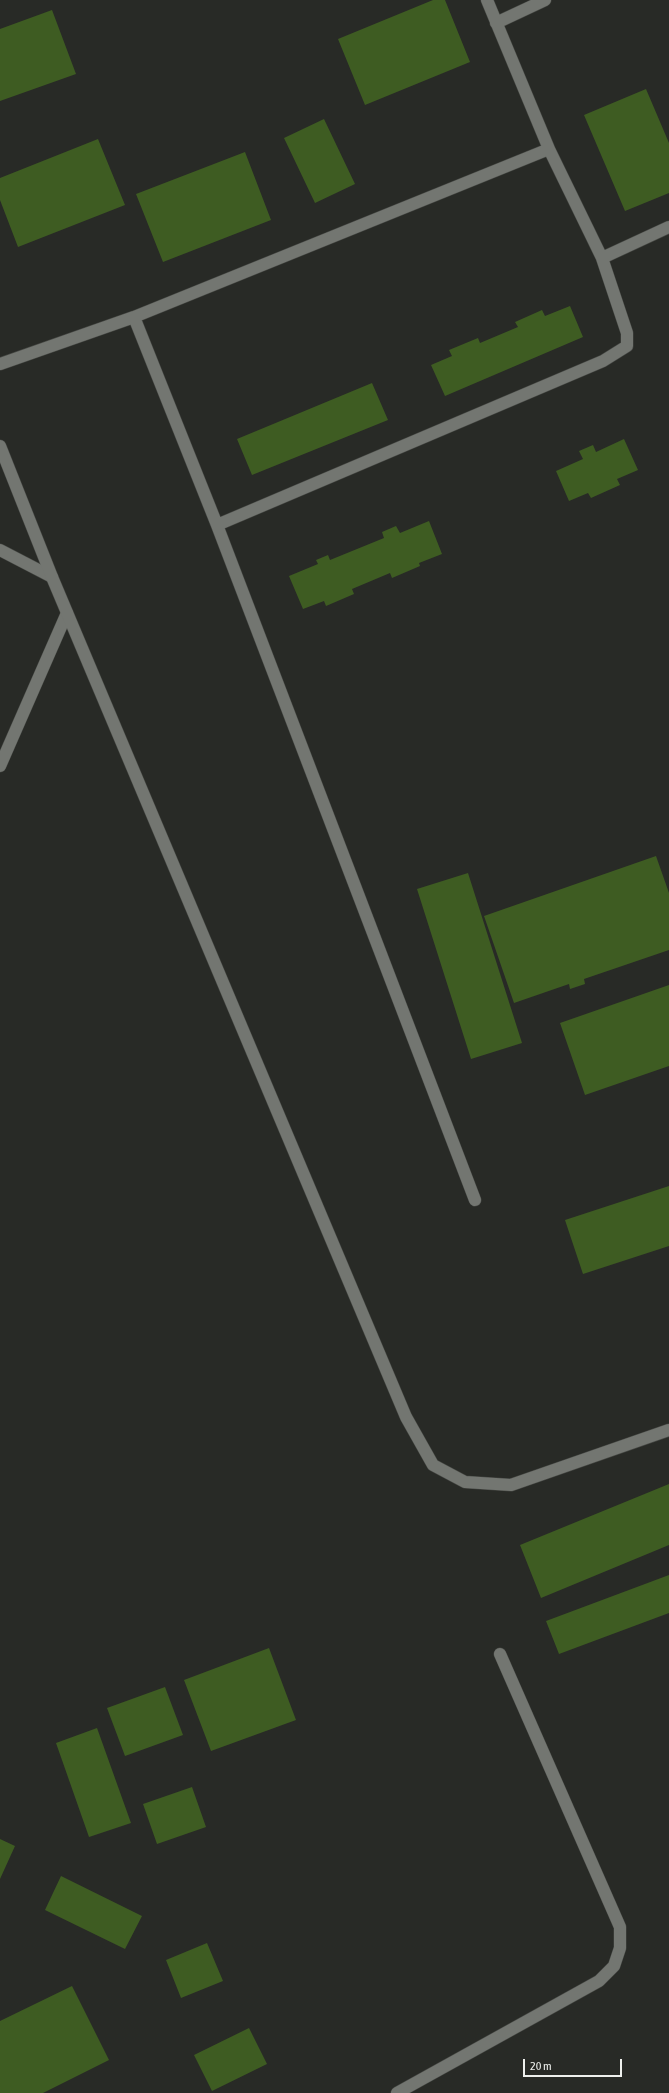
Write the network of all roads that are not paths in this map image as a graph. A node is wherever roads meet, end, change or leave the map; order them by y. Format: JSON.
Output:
{"nodes":[{"id":1,"x":488,"y":0,"type":"edge"},
{"id":2,"x":545,"y":0,"type":"edge"},
{"id":3,"x":496,"y":23,"type":"junction"},
{"id":4,"x":549,"y":149,"type":"junction"},
{"id":5,"x":669,"y":227,"type":"edge"},
{"id":6,"x":602,"y":258,"type":"junction"},
{"id":7,"x":134,"y":317,"type":"junction"},
{"id":8,"x":0,"y":364,"type":"edge"},
{"id":9,"x":0,"y":446,"type":"edge"},
{"id":10,"x":217,"y":524,"type":"junction"},
{"id":11,"x":0,"y":550,"type":"edge"},
{"id":12,"x":52,"y":577,"type":"junction"},
{"id":13,"x":67,"y":613,"type":"junction"},
{"id":14,"x":0,"y":766,"type":"edge"},
{"id":15,"x":475,"y":1200,"type":"dead end"},
{"id":16,"x":669,"y":1430,"type":"edge"},
{"id":17,"x":500,"y":1654,"type":"dead end"},
{"id":18,"x":397,"y":2093,"type":"edge"}],
"edges":[{"from":1,"to":3,"type":"street"},
{"from":2,"to":3,"type":"street"},
{"from":3,"to":4,"type":"street"},
{"from":4,"to":6,"type":"street"},
{"from":4,"to":7,"type":"street"},
{"from":5,"to":6,"type":"street"},
{"from":6,"to":10,"type":"street"},
{"from":7,"to":8,"type":"street"},
{"from":7,"to":10,"type":"street"},
{"from":9,"to":12,"type":"street"},
{"from":10,"to":15,"type":"street"},
{"from":11,"to":12,"type":"street"},
{"from":12,"to":13,"type":"street"},
{"from":13,"to":14,"type":"street"},
{"from":13,"to":16,"type":"street"},
{"from":17,"to":18,"type":"street"}]}
